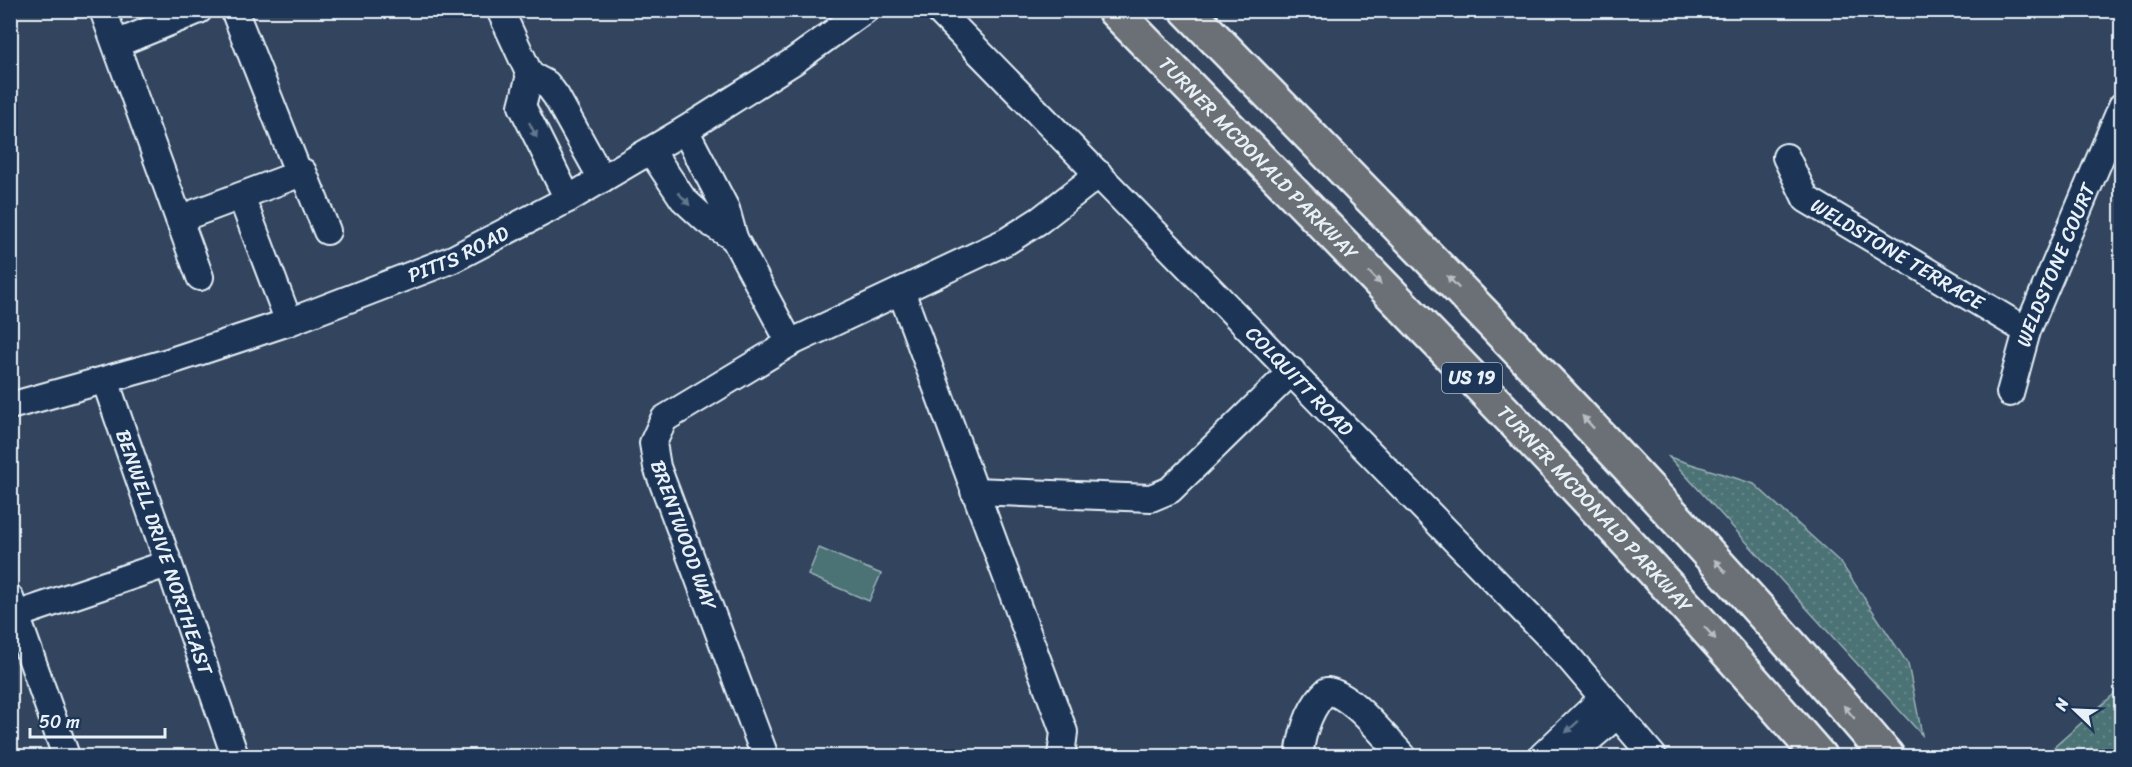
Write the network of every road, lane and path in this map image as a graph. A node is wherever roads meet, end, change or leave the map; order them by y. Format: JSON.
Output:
{"nodes":[{"id":1,"x":103,"y":10,"type":"edge"},
{"id":2,"x":199,"y":10,"type":"edge"},
{"id":3,"x":234,"y":10,"type":"edge"},
{"id":4,"x":500,"y":10,"type":"edge"},
{"id":5,"x":865,"y":10,"type":"edge"},
{"id":6,"x":938,"y":10,"type":"edge"},
{"id":7,"x":1114,"y":10,"type":"edge"},
{"id":8,"x":1187,"y":10,"type":"edge"},
{"id":9,"x":116,"y":44,"type":"junction"},
{"id":10,"x":530,"y":75,"type":"junction"},
{"id":11,"x":2121,"y":106,"type":"edge"},
{"id":12,"x":685,"y":130,"type":"junction"},
{"id":13,"x":651,"y":151,"type":"junction"},
{"id":14,"x":1786,"y":157,"type":"dead end"},
{"id":15,"x":299,"y":174,"type":"junction"},
{"id":16,"x":1099,"y":174,"type":"junction"},
{"id":17,"x":602,"y":179,"type":"junction"},
{"id":18,"x":241,"y":195,"type":"junction"},
{"id":19,"x":568,"y":199,"type":"junction"},
{"id":20,"x":179,"y":219,"type":"junction"},
{"id":21,"x":327,"y":231,"type":"dead end"},
{"id":22,"x":734,"y":238,"type":"junction"},
{"id":23,"x":200,"y":277,"type":"dead end"},
{"id":24,"x":901,"y":291,"type":"junction"},
{"id":25,"x":289,"y":322,"type":"junction"},
{"id":26,"x":2027,"y":331,"type":"junction"},
{"id":27,"x":790,"y":343,"type":"junction"},
{"id":28,"x":1292,"y":371,"type":"junction"},
{"id":29,"x":105,"y":380,"type":"junction"},
{"id":30,"x":2010,"y":393,"type":"dead end"},
{"id":31,"x":10,"y":406,"type":"edge"},
{"id":32,"x":974,"y":491,"type":"junction"},
{"id":33,"x":167,"y":564,"type":"junction"},
{"id":34,"x":13,"y":607,"type":"edge"},
{"id":35,"x":1610,"y":707,"type":"junction"},
{"id":36,"x":66,"y":756,"type":"edge"},
{"id":37,"x":234,"y":756,"type":"edge"},
{"id":38,"x":765,"y":756,"type":"edge"},
{"id":39,"x":1061,"y":756,"type":"edge"},
{"id":40,"x":1299,"y":756,"type":"edge"},
{"id":41,"x":1403,"y":756,"type":"edge"},
{"id":42,"x":1542,"y":756,"type":"edge"},
{"id":43,"x":1569,"y":756,"type":"edge"},
{"id":44,"x":1653,"y":756,"type":"edge"},
{"id":45,"x":1819,"y":756,"type":"edge"},
{"id":46,"x":1887,"y":756,"type":"edge"}],
"edges":[{"from":1,"to":9,"type":"street"},
{"from":2,"to":9,"type":"street"},
{"from":3,"to":15,"type":"street"},
{"from":4,"to":10,"type":"street"},
{"from":5,"to":12,"type":"street","name":"PITTS ROAD"},
{"from":6,"to":16,"type":"street","name":"COLQUITT ROAD"},
{"from":7,"to":45,"type":"highway","name":"TURNER MCDONALD PARKWAY","number":"US 19","one_way":true},
{"from":46,"to":8,"type":"highway","number":"US 19","one_way":true},
{"from":9,"to":20,"type":"street"},
{"from":10,"to":17,"type":"street"},
{"from":10,"to":19,"type":"street","one_way":true},
{"from":11,"to":26,"type":"street","name":"WELDSTONE COURT"},
{"from":12,"to":13,"type":"street","name":"PITTS ROAD"},
{"from":12,"to":22,"type":"street"},
{"from":13,"to":17,"type":"street","name":"PITTS ROAD"},
{"from":13,"to":22,"type":"street","one_way":true},
{"from":14,"to":26,"type":"street","name":"WELDSTONE TERRACE"},
{"from":15,"to":18,"type":"street"},
{"from":15,"to":21,"type":"street"},
{"from":16,"to":24,"type":"street","name":"BRENTWOOD WAY"},
{"from":16,"to":28,"type":"street","name":"COLQUITT ROAD"},
{"from":17,"to":19,"type":"street","name":"PITTS ROAD"},
{"from":18,"to":20,"type":"street"},
{"from":18,"to":25,"type":"street"},
{"from":19,"to":25,"type":"street","name":"PITTS ROAD"},
{"from":20,"to":23,"type":"street"},
{"from":22,"to":27,"type":"street"},
{"from":24,"to":27,"type":"street","name":"BRENTWOOD WAY"},
{"from":24,"to":32,"type":"street"},
{"from":25,"to":29,"type":"street","name":"PITTS ROAD"},
{"from":26,"to":30,"type":"street","name":"WELDSTONE COURT"},
{"from":27,"to":38,"type":"street","name":"BRENTWOOD WAY"},
{"from":28,"to":32,"type":"street"},
{"from":28,"to":35,"type":"street","name":"COLQUITT ROAD"},
{"from":29,"to":31,"type":"street","name":"PITTS ROAD"},
{"from":29,"to":33,"type":"street","name":"BENWELL DRIVE NORTHEAST"},
{"from":32,"to":39,"type":"street"},
{"from":33,"to":34,"type":"street"},
{"from":33,"to":37,"type":"street","name":"BENWELL DRIVE NORTHEAST"},
{"from":34,"to":36,"type":"street"},
{"from":35,"to":42,"type":"street","one_way":true},
{"from":35,"to":43,"type":"street"},
{"from":35,"to":44,"type":"street","name":"COLQUITT ROAD"},
{"from":40,"to":41,"type":"street"}]}
